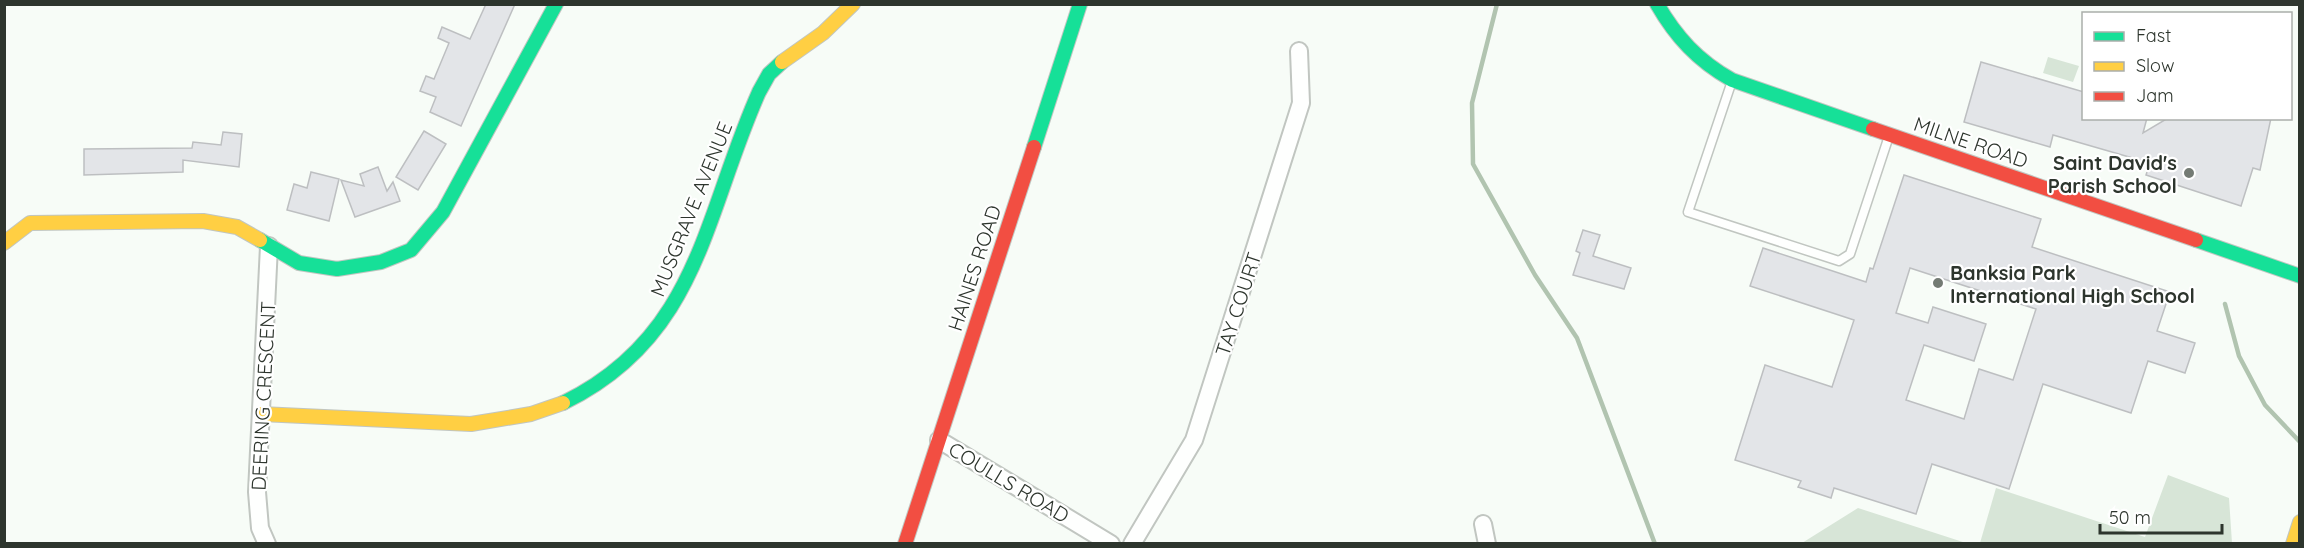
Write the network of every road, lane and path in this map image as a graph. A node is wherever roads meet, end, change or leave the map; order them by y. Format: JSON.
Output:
{"nodes":[{"id":1,"x":556,"y":4,"type":"edge"},
{"id":2,"x":853,"y":4,"type":"edge"},
{"id":3,"x":1080,"y":4,"type":"edge"},
{"id":4,"x":1657,"y":4,"type":"edge"},
{"id":5,"x":1299,"y":51,"type":"dead end"},
{"id":6,"x":1732,"y":80,"type":"junction"},
{"id":7,"x":1889,"y":135,"type":"junction"},
{"id":8,"x":4,"y":243,"type":"edge"},
{"id":9,"x":270,"y":246,"type":"junction"},
{"id":10,"x":2300,"y":276,"type":"edge"},
{"id":11,"x":261,"y":414,"type":"junction"},
{"id":12,"x":939,"y":440,"type":"junction"},
{"id":13,"x":2300,"y":522,"type":"edge"},
{"id":14,"x":1483,"y":524,"type":"dead end"},
{"id":15,"x":267,"y":543,"type":"edge"},
{"id":16,"x":906,"y":543,"type":"edge"},
{"id":17,"x":1111,"y":543,"type":"edge"},
{"id":18,"x":1132,"y":543,"type":"edge"},
{"id":19,"x":1487,"y":543,"type":"edge"},
{"id":20,"x":2293,"y":543,"type":"edge"}],
"edges":[{"from":1,"to":9,"type":"street"},
{"from":2,"to":11,"type":"street","name":"MUSGRAVE AVENUE"},
{"from":3,"to":12,"type":"street","name":"HAINES ROAD"},
{"from":4,"to":6,"type":"street","name":"MILNE ROAD"},
{"from":5,"to":18,"type":"street","name":"TAY COURT"},
{"from":6,"to":7,"type":"street","name":"MILNE ROAD"},
{"from":6,"to":7,"type":"lane"},
{"from":7,"to":10,"type":"street","name":"MILNE ROAD"},
{"from":8,"to":9,"type":"street"},
{"from":9,"to":11,"type":"street","name":"DEERING CRESCENT"},
{"from":11,"to":15,"type":"street","name":"DEERING CRESCENT"},
{"from":12,"to":16,"type":"street","name":"HAINES ROAD"},
{"from":12,"to":17,"type":"street","name":"COULLS ROAD"},
{"from":13,"to":20,"type":"street"},
{"from":14,"to":19,"type":"street"}]}
